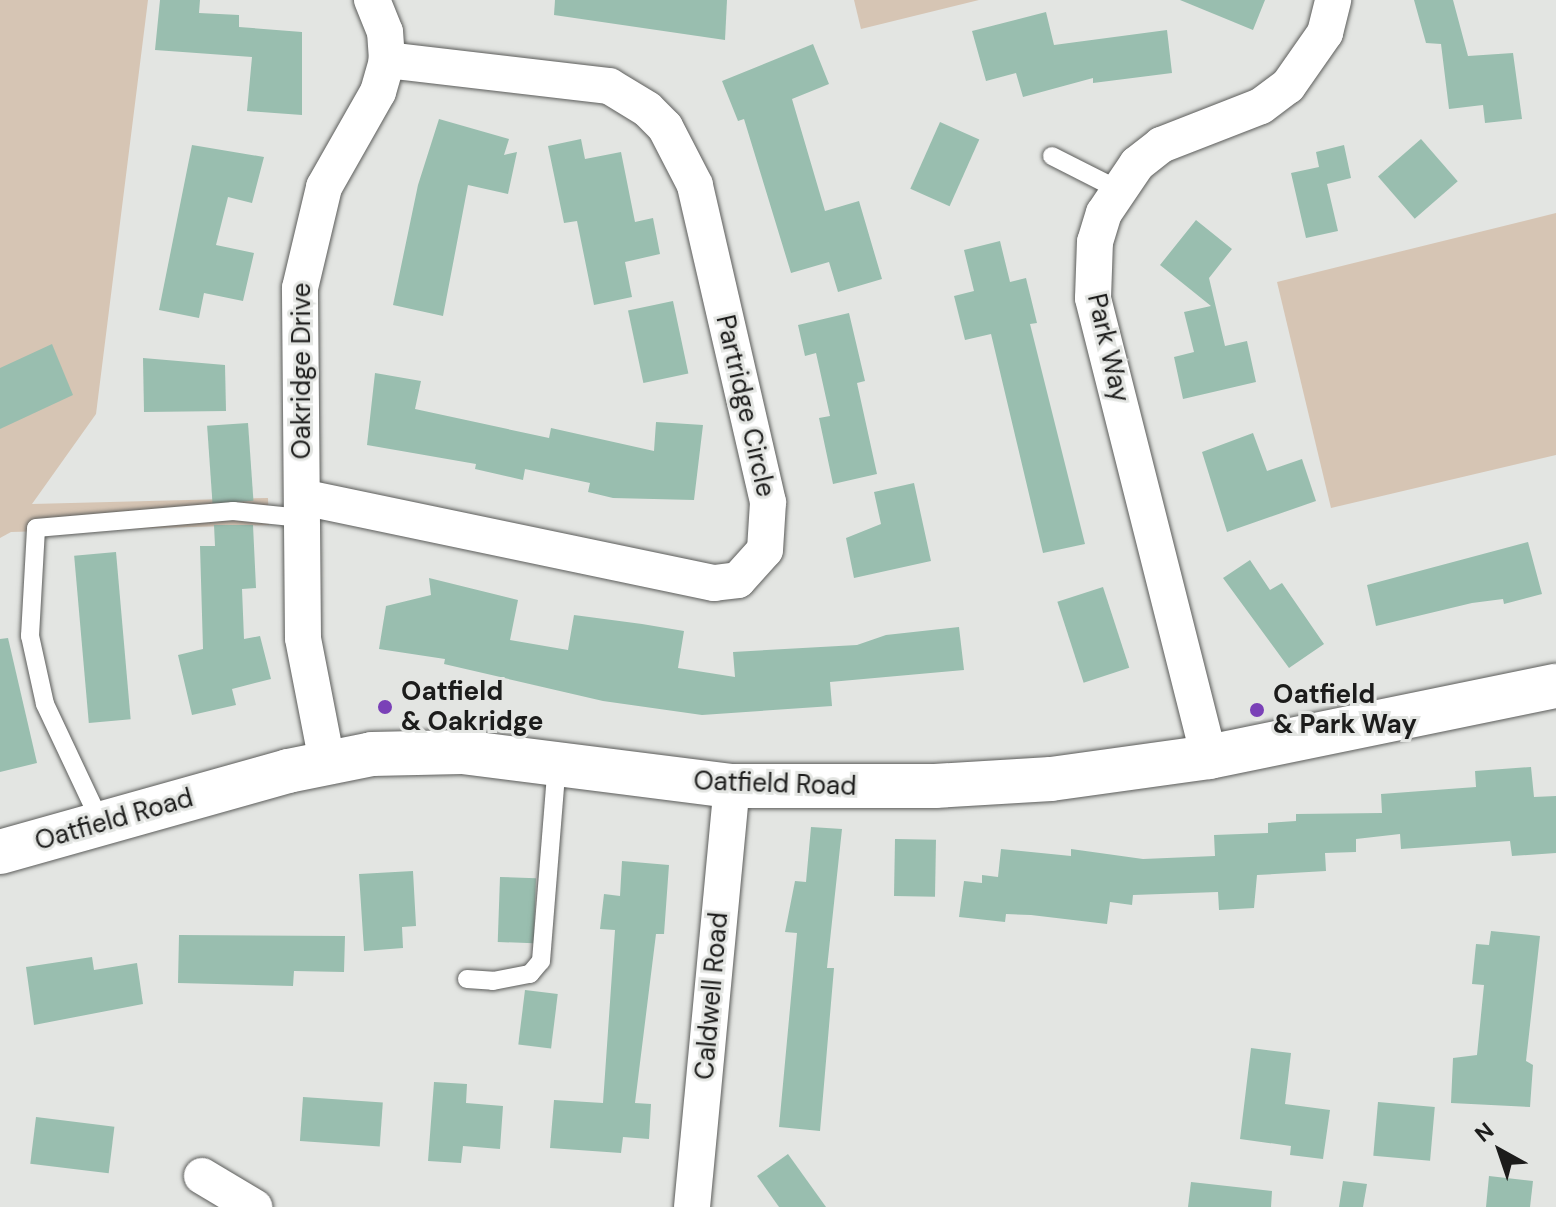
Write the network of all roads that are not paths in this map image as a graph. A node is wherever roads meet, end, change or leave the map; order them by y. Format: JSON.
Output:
{"nodes":[{"id":1,"x":372,"y":0,"type":"edge"},
{"id":2,"x":1333,"y":0,"type":"edge"},
{"id":3,"x":387,"y":60,"type":"junction"},
{"id":4,"x":1052,"y":156,"type":"dead end"},
{"id":5,"x":1117,"y":189,"type":"junction"},
{"id":6,"x":302,"y":508,"type":"junction"},
{"id":7,"x":1556,"y":686,"type":"edge"},
{"id":8,"x":1209,"y":757,"type":"junction"},
{"id":9,"x":327,"y":762,"type":"junction"},
{"id":10,"x":557,"y":764,"type":"junction"},
{"id":11,"x":732,"y":786,"type":"junction"},
{"id":12,"x":101,"y":823,"type":"junction"},
{"id":13,"x":0,"y":852,"type":"edge"},
{"id":14,"x":467,"y":979,"type":"dead end"},
{"id":15,"x":202,"y":1176,"type":"dead end"},
{"id":16,"x":254,"y":1207,"type":"edge"},
{"id":17,"x":692,"y":1207,"type":"edge"}],
"edges":[{"from":1,"to":3,"type":"street","name":"Oakridge Drive"},
{"from":2,"to":5,"type":"street","name":"Park Way"},
{"from":3,"to":6,"type":"street","name":"Oakridge Drive"},
{"from":3,"to":6,"type":"street","name":"Partridge Circle"},
{"from":4,"to":5,"type":"lane"},
{"from":5,"to":8,"type":"street","name":"Park Way"},
{"from":6,"to":9,"type":"street","name":"Oakridge Drive"},
{"from":6,"to":12,"type":"lane"},
{"from":7,"to":8,"type":"main road","name":"Oatfield Road"},
{"from":8,"to":11,"type":"main road","name":"Oatfield Road"},
{"from":9,"to":10,"type":"main road","name":"Oatfield Road"},
{"from":9,"to":12,"type":"main road","name":"Oatfield Road"},
{"from":10,"to":11,"type":"main road","name":"Oatfield Road"},
{"from":10,"to":14,"type":"lane"},
{"from":11,"to":17,"type":"street","name":"Caldwell Road"},
{"from":12,"to":13,"type":"main road","name":"Oatfield Road"},
{"from":15,"to":16,"type":"street"}]}
